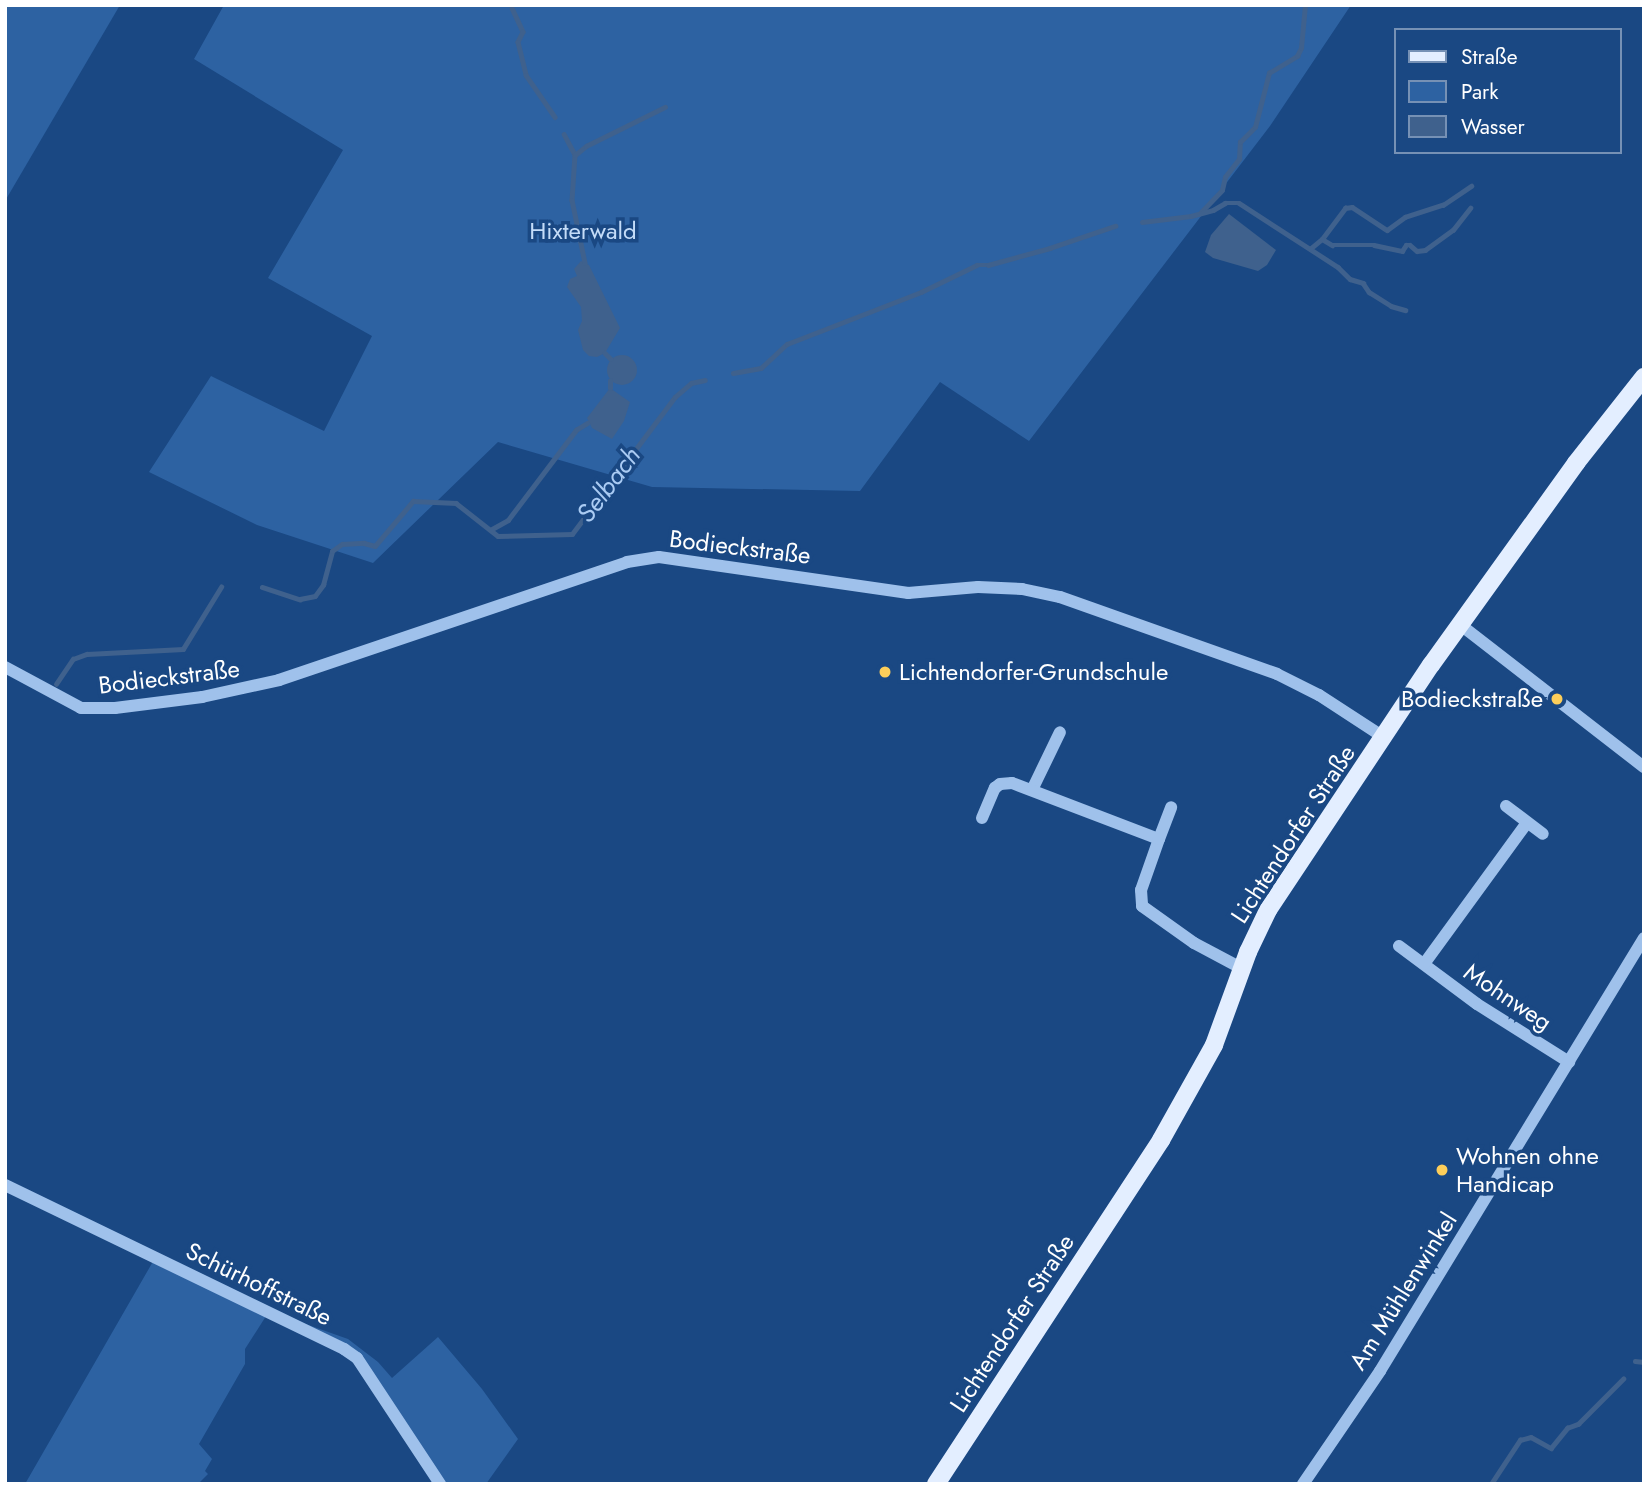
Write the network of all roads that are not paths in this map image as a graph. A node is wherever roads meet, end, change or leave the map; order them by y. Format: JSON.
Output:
{"nodes":[{"id":1,"x":1644,"y":377,"type":"edge"},
{"id":2,"x":1462,"y":626,"type":"junction"},
{"id":3,"x":5,"y":667,"type":"edge"},
{"id":4,"x":1060,"y":732,"type":"dead end"},
{"id":5,"x":1385,"y":738,"type":"junction"},
{"id":6,"x":1644,"y":767,"type":"edge"},
{"id":7,"x":1032,"y":790,"type":"junction"},
{"id":8,"x":1506,"y":806,"type":"dead end"},
{"id":9,"x":1171,"y":807,"type":"dead end"},
{"id":10,"x":982,"y":818,"type":"dead end"},
{"id":11,"x":1527,"y":823,"type":"junction"},
{"id":12,"x":1543,"y":834,"type":"dead end"},
{"id":13,"x":1159,"y":839,"type":"junction"},
{"id":14,"x":1644,"y":938,"type":"edge"},
{"id":15,"x":1399,"y":946,"type":"dead end"},
{"id":16,"x":1424,"y":964,"type":"junction"},
{"id":17,"x":1241,"y":968,"type":"junction"},
{"id":18,"x":1569,"y":1062,"type":"junction"},
{"id":19,"x":5,"y":1185,"type":"edge"},
{"id":20,"x":440,"y":1484,"type":"edge"},
{"id":21,"x":936,"y":1484,"type":"edge"},
{"id":22,"x":1303,"y":1484,"type":"edge"}],
"edges":[{"from":1,"to":2,"type":"main road","name":"Lichtendorfer Straße"},
{"from":2,"to":5,"type":"main road","name":"Lichtendorfer Straße"},
{"from":2,"to":6,"type":"street"},
{"from":3,"to":5,"type":"street","name":"Bodieckstraße"},
{"from":4,"to":7,"type":"street"},
{"from":5,"to":17,"type":"main road","name":"Lichtendorfer Straße"},
{"from":7,"to":10,"type":"street"},
{"from":7,"to":13,"type":"street"},
{"from":8,"to":11,"type":"street"},
{"from":9,"to":13,"type":"street"},
{"from":11,"to":12,"type":"street"},
{"from":11,"to":16,"type":"street","name":"Mohnweg"},
{"from":13,"to":17,"type":"street"},
{"from":14,"to":18,"type":"street","name":"Am Mühlenwinkel"},
{"from":15,"to":16,"type":"street","name":"Mohnweg"},
{"from":16,"to":18,"type":"street","name":"Mohnweg"},
{"from":17,"to":21,"type":"main road","name":"Lichtendorfer Straße"},
{"from":18,"to":22,"type":"street","name":"Am Mühlenwinkel"},
{"from":19,"to":20,"type":"street","name":"Schürhoffstraße"}]}
